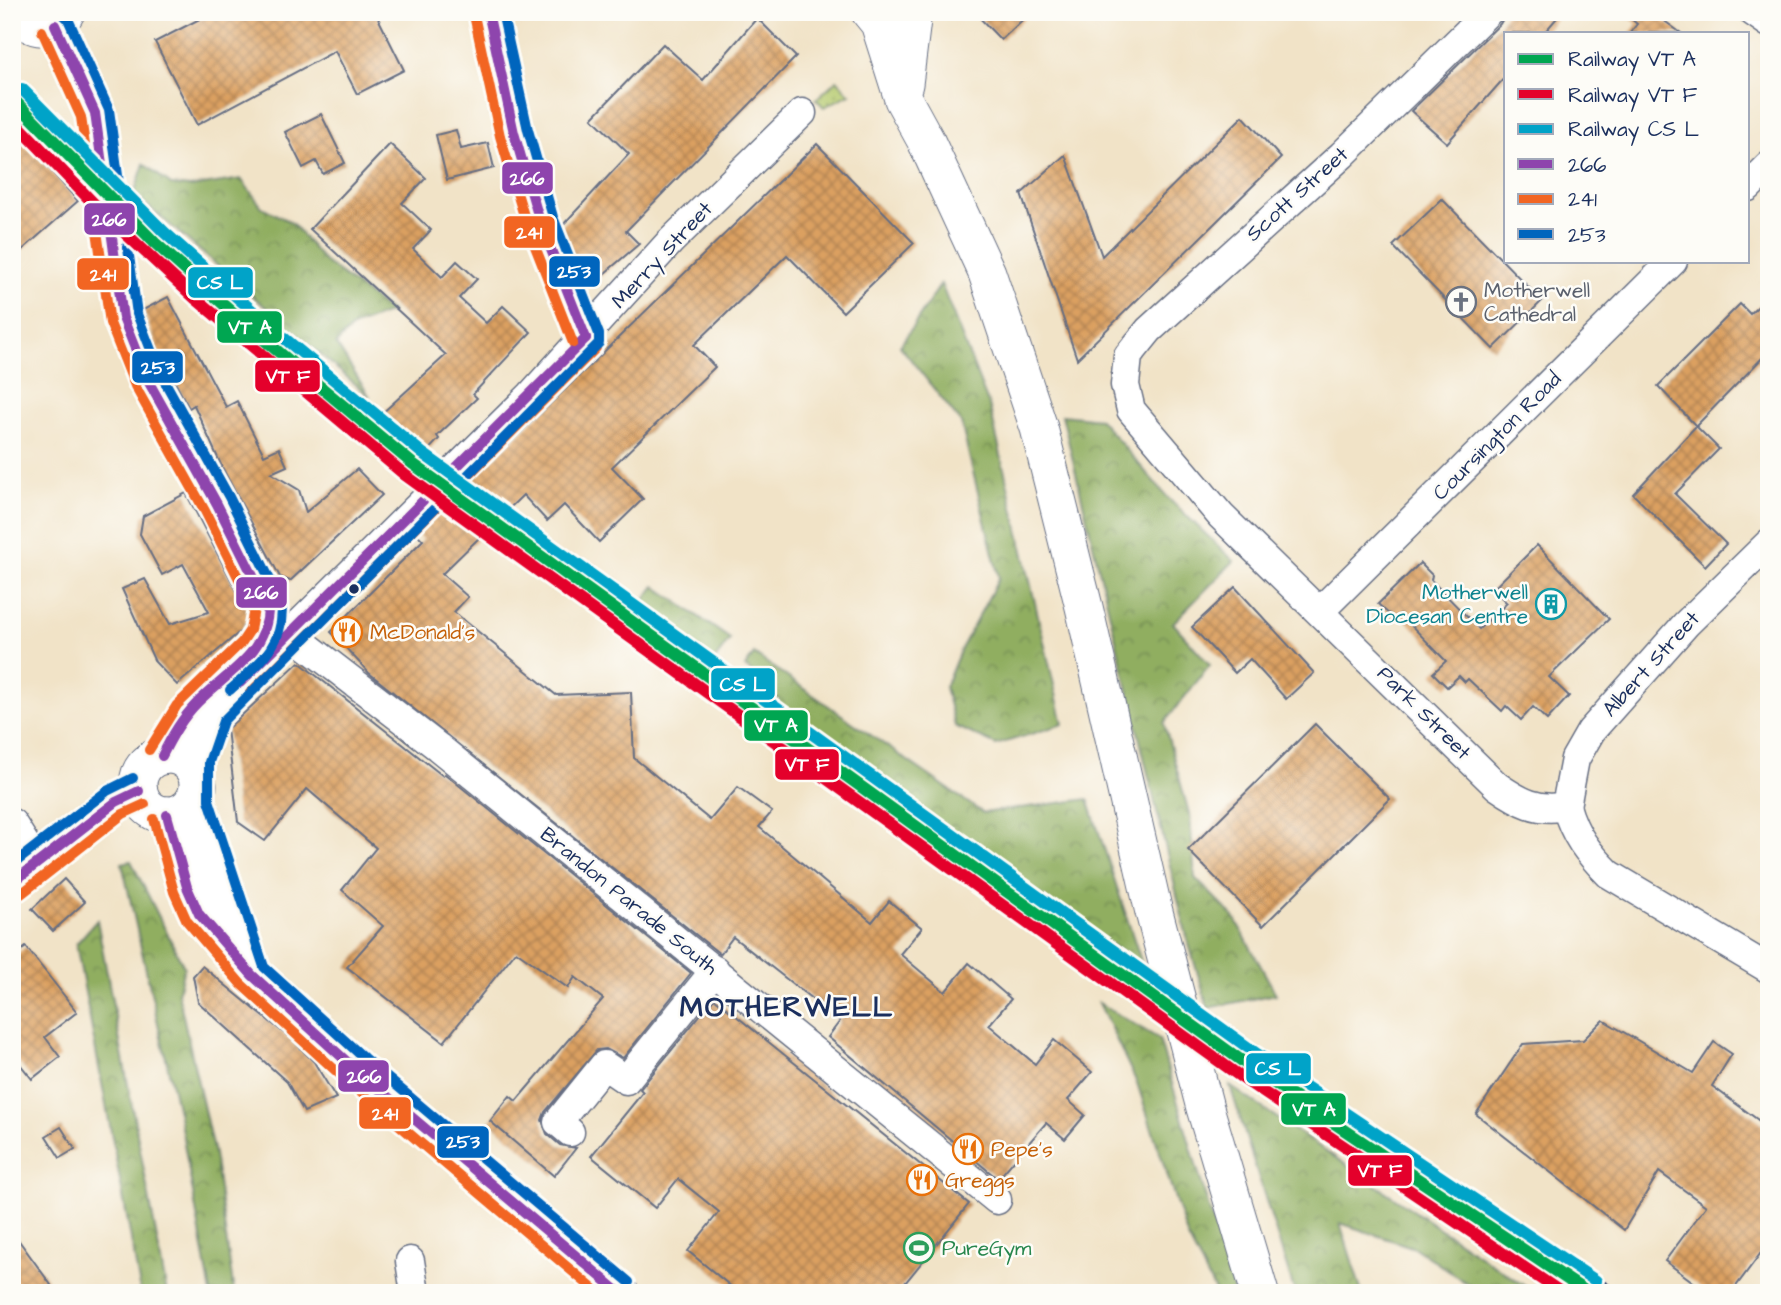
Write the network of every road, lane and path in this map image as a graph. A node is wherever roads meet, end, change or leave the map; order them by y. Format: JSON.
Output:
{"nodes":[{"id":1,"x":19,"y":12,"type":"edge"},
{"id":2,"x":1488,"y":12,"type":"edge"},
{"id":3,"x":1753,"y":12,"type":"edge"},
{"id":4,"x":893,"y":16,"type":"edge"},
{"id":5,"x":61,"y":19,"type":"edge"},
{"id":6,"x":1769,"y":23,"type":"edge"},
{"id":7,"x":491,"y":24,"type":"edge"},
{"id":8,"x":802,"y":113,"type":"dead end"},
{"id":9,"x":1769,"y":166,"type":"edge"},
{"id":10,"x":1750,"y":185,"type":"edge"},
{"id":11,"x":1672,"y":262,"type":"edge"},
{"id":12,"x":586,"y":338,"type":"junction"},
{"id":13,"x":1125,"y":386,"type":"joint"},
{"id":14,"x":1769,"y":543,"type":"edge"},
{"id":15,"x":1320,"y":611,"type":"junction"},
{"id":16,"x":290,"y":633,"type":"junction"},
{"id":17,"x":179,"y":785,"type":"junction"},
{"id":18,"x":1566,"y":806,"type":"junction"},
{"id":19,"x":12,"y":823,"type":"edge"},
{"id":20,"x":34,"y":866,"type":"edge"},
{"id":21,"x":1769,"y":969,"type":"edge"},
{"id":22,"x":715,"y":970,"type":"junction"},
{"id":23,"x":570,"y":1132,"type":"dead end"},
{"id":24,"x":997,"y":1200,"type":"dead end"},
{"id":25,"x":410,"y":1261,"type":"dead end"},
{"id":26,"x":415,"y":1293,"type":"edge"},
{"id":27,"x":621,"y":1293,"type":"edge"},
{"id":28,"x":1260,"y":1293,"type":"edge"}],
"edges":[{"from":1,"to":5,"type":"main road"},
{"from":2,"to":13,"type":"street","name":"Scott Street"},
{"from":3,"to":6,"type":"street"},
{"from":4,"to":28,"type":"main road"},
{"from":5,"to":17,"type":"main road"},
{"from":7,"to":12,"type":"street"},
{"from":8,"to":12,"type":"street","name":"Merry Street"},
{"from":9,"to":10,"type":"street"},
{"from":11,"to":15,"type":"street","name":"Coursington Road"},
{"from":12,"to":16,"type":"street","name":"Merry Street"},
{"from":13,"to":15,"type":"street","name":"Park Street"},
{"from":14,"to":18,"type":"street","name":"Albert Street"},
{"from":15,"to":18,"type":"street","name":"Park Street"},
{"from":16,"to":17,"type":"street","name":"Merry Street"},
{"from":16,"to":22,"type":"street","name":"Brandon Parade South"},
{"from":17,"to":20,"type":"main road"},
{"from":17,"to":27,"type":"main road"},
{"from":18,"to":21,"type":"street"},
{"from":19,"to":20,"type":"street"},
{"from":22,"to":23,"type":"street"},
{"from":22,"to":24,"type":"street","name":"Brandon Parade South"},
{"from":25,"to":26,"type":"street"}]}
